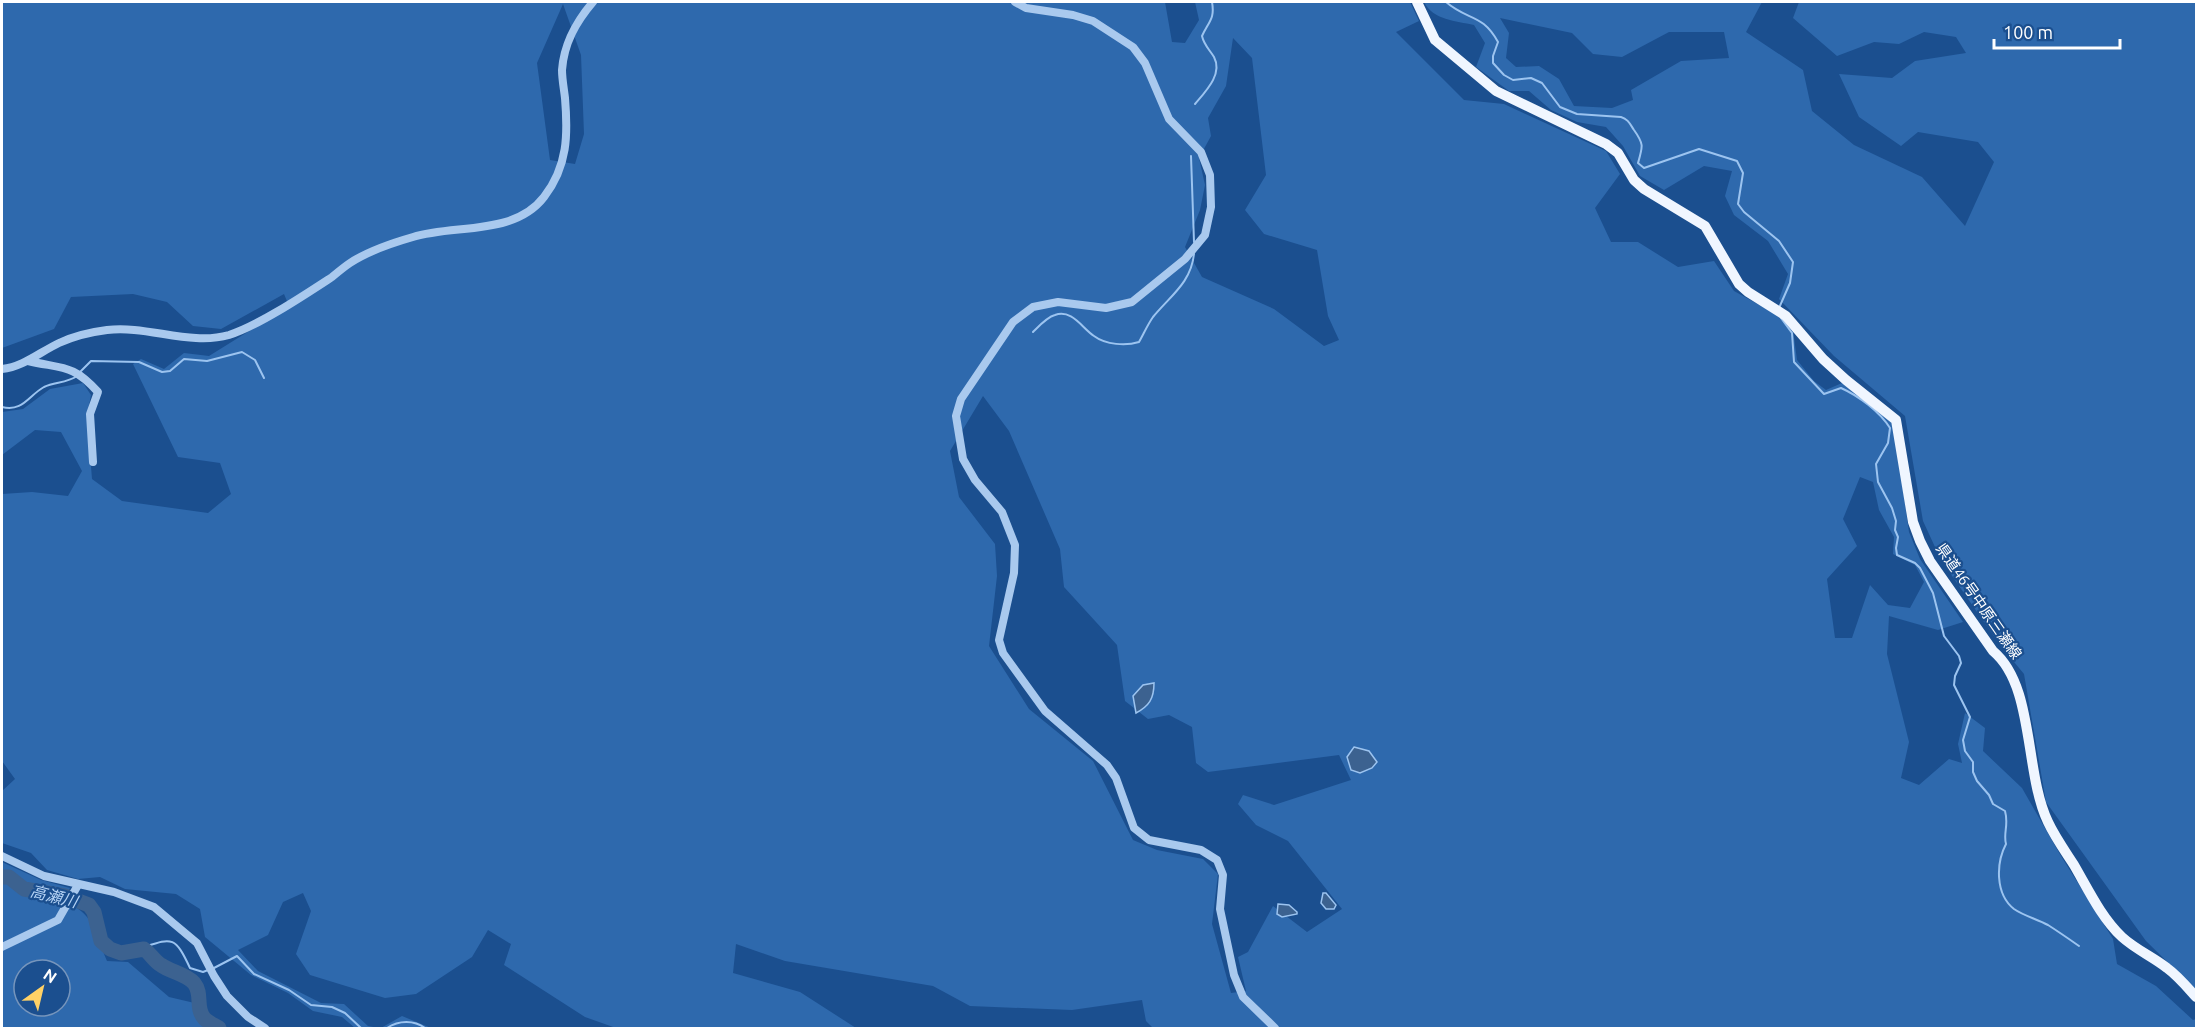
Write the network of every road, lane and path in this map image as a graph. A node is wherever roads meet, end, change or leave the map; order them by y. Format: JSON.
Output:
{"nodes":[{"id":1,"x":593,"y":2,"type":"edge"},
{"id":2,"x":1016,"y":2,"type":"edge"},
{"id":3,"x":1416,"y":2,"type":"edge"},
{"id":4,"x":28,"y":361,"type":"junction"},
{"id":5,"x":2,"y":369,"type":"edge"},
{"id":6,"x":93,"y":462,"type":"dead end"},
{"id":7,"x":2,"y":856,"type":"edge"},
{"id":8,"x":77,"y":889,"type":"junction"},
{"id":9,"x":2,"y":947,"type":"edge"},
{"id":10,"x":2196,"y":996,"type":"edge"},
{"id":11,"x":265,"y":1029,"type":"edge"},
{"id":12,"x":1275,"y":1029,"type":"edge"}],
"edges":[{"from":1,"to":4,"type":"street"},
{"from":2,"to":12,"type":"street"},
{"from":3,"to":10,"type":"main road","name":"県道46号中原三瀬線"},
{"from":4,"to":5,"type":"street"},
{"from":4,"to":6,"type":"street"},
{"from":7,"to":8,"type":"street"},
{"from":8,"to":9,"type":"street"},
{"from":8,"to":11,"type":"street"}]}
